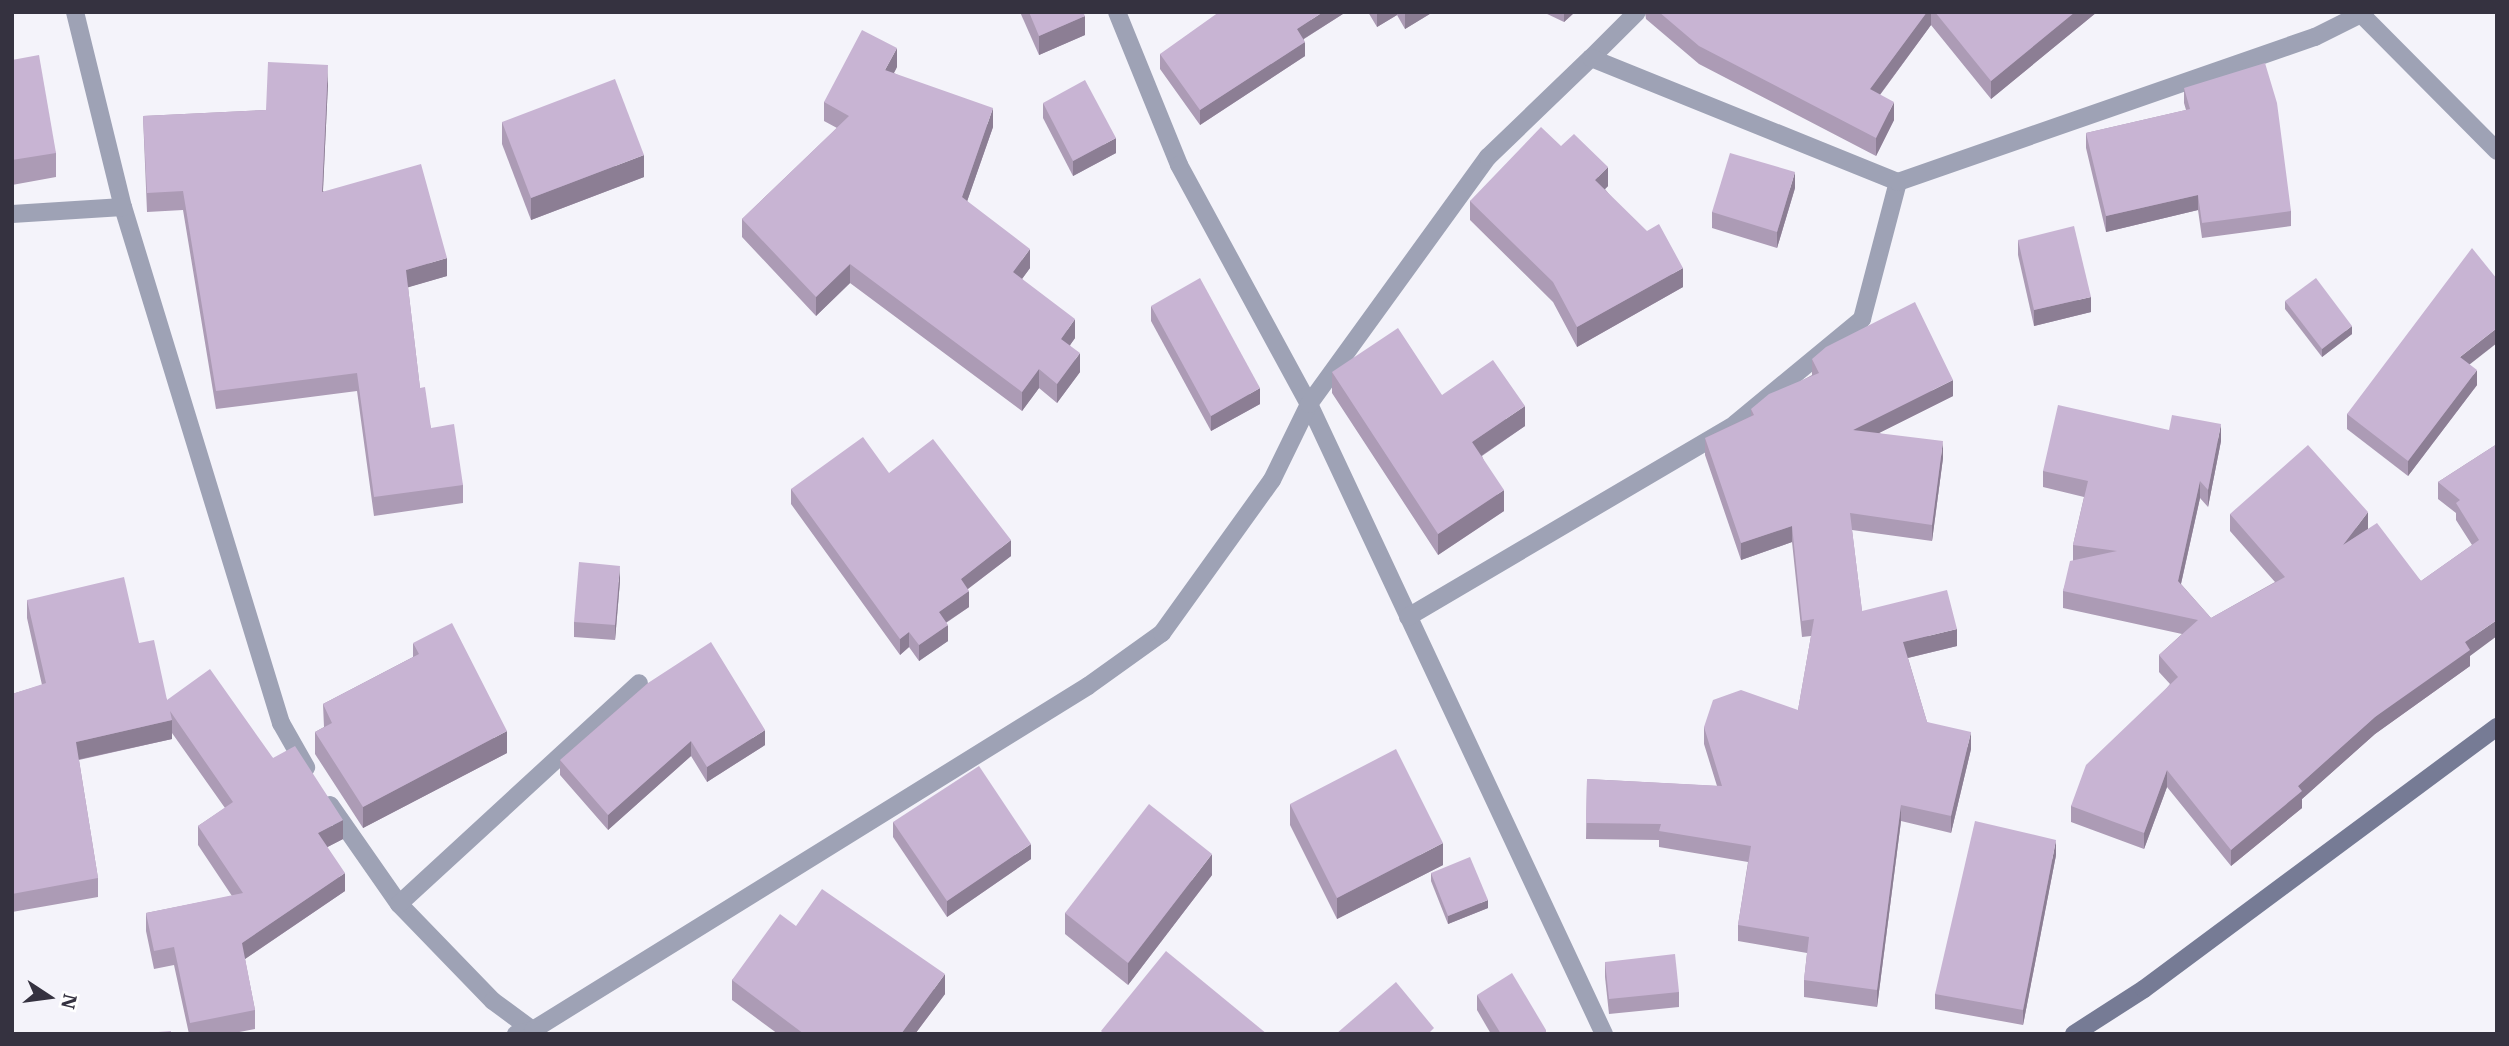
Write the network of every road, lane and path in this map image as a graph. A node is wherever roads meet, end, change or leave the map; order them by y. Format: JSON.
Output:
{"nodes":[{"id":1,"x":75,"y":12,"type":"edge"},
{"id":2,"x":1117,"y":12,"type":"edge"},
{"id":3,"x":1637,"y":12,"type":"edge"},
{"id":4,"x":2363,"y":13,"type":"edge"},
{"id":5,"x":1591,"y":58,"type":"junction"},
{"id":6,"x":2497,"y":151,"type":"edge"},
{"id":7,"x":1898,"y":182,"type":"junction"},
{"id":8,"x":123,"y":207,"type":"junction"},
{"id":9,"x":12,"y":214,"type":"edge"},
{"id":10,"x":1309,"y":404,"type":"junction"},
{"id":11,"x":1408,"y":617,"type":"junction"},
{"id":12,"x":639,"y":683,"type":"dead end"},
{"id":13,"x":2497,"y":727,"type":"edge"},
{"id":14,"x":399,"y":904,"type":"junction"},
{"id":15,"x":529,"y":1032,"type":"edge"},
{"id":16,"x":1604,"y":1034,"type":"edge"},
{"id":17,"x":2074,"y":1034,"type":"edge"}],
"edges":[{"from":1,"to":8,"type":"street"},
{"from":2,"to":10,"type":"street"},
{"from":3,"to":5,"type":"street"},
{"from":4,"to":6,"type":"street"},
{"from":4,"to":7,"type":"street"},
{"from":5,"to":7,"type":"street"},
{"from":5,"to":10,"type":"street"},
{"from":7,"to":11,"type":"street"},
{"from":8,"to":9,"type":"street"},
{"from":8,"to":14,"type":"street"},
{"from":10,"to":11,"type":"street"},
{"from":10,"to":15,"type":"street"},
{"from":11,"to":16,"type":"street"},
{"from":12,"to":14,"type":"street"},
{"from":13,"to":17,"type":"street"},
{"from":14,"to":15,"type":"street"}]}
